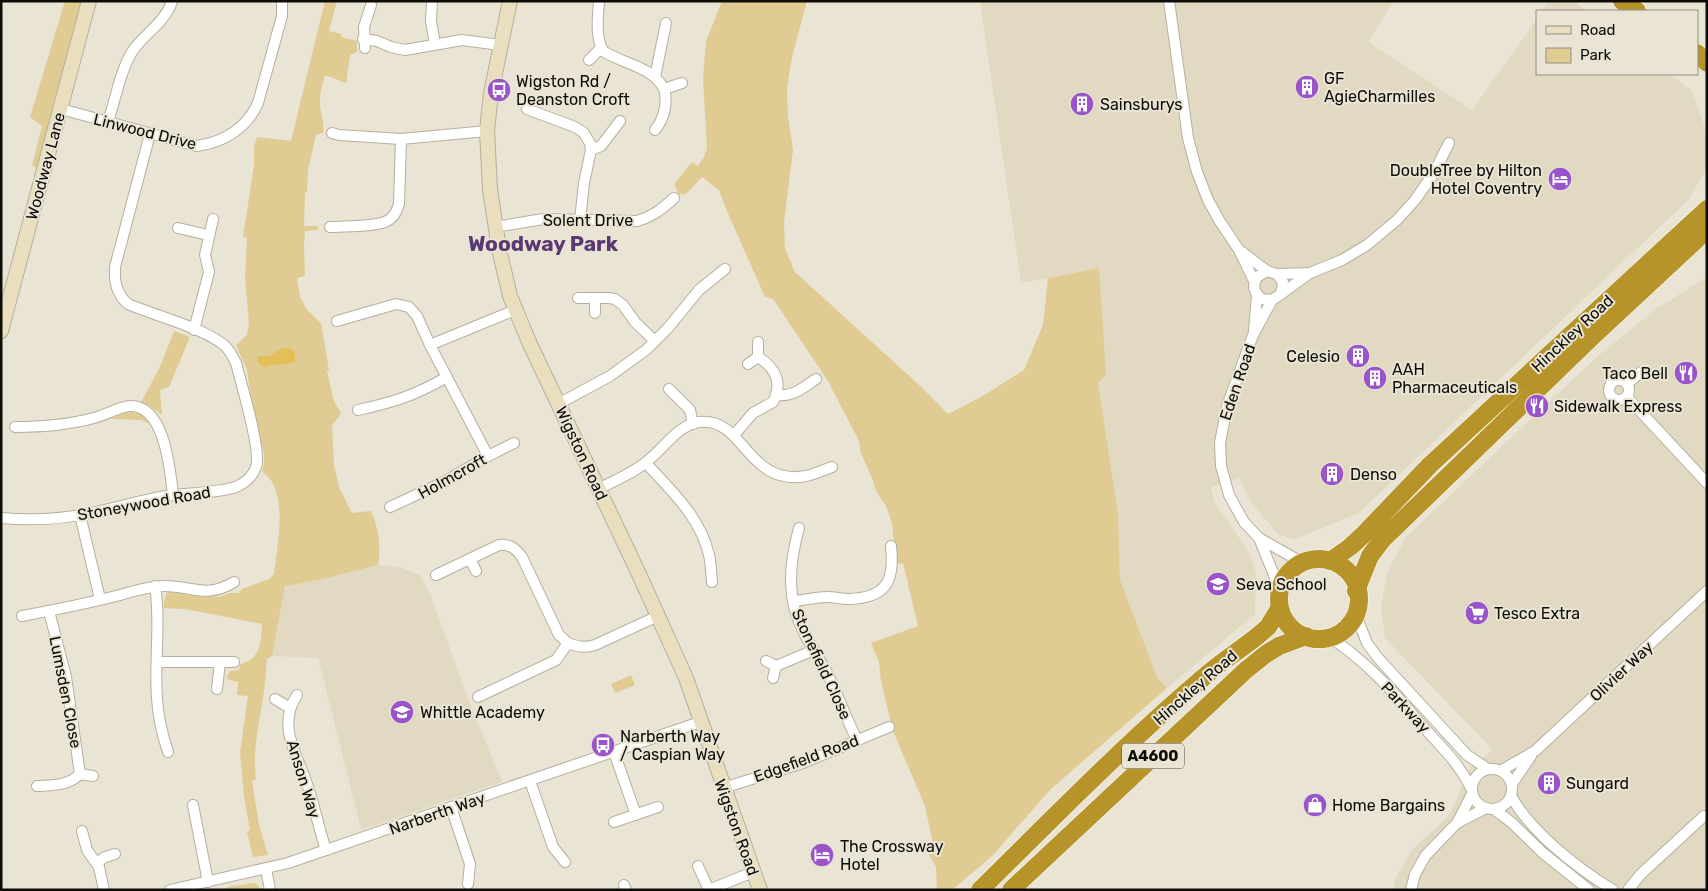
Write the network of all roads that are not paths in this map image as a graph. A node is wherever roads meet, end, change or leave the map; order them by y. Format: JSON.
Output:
{"nodes":[{"id":1,"x":89,"y":1,"type":"edge"},
{"id":2,"x":172,"y":1,"type":"edge"},
{"id":3,"x":282,"y":1,"type":"edge"},
{"id":4,"x":432,"y":1,"type":"edge"},
{"id":5,"x":510,"y":1,"type":"edge"},
{"id":6,"x":599,"y":1,"type":"edge"},
{"id":7,"x":1169,"y":1,"type":"edge"},
{"id":8,"x":1622,"y":1,"type":"edge"},
{"id":9,"x":371,"y":5,"type":"dead end"},
{"id":10,"x":1636,"y":10,"type":"edge"},
{"id":11,"x":666,"y":23,"type":"dead end"},
{"id":12,"x":435,"y":44,"type":"junction"},
{"id":13,"x":500,"y":45,"type":"junction"},
{"id":14,"x":601,"y":48,"type":"junction"},
{"id":15,"x":589,"y":60,"type":"dead end"},
{"id":16,"x":655,"y":77,"type":"junction"},
{"id":17,"x":682,"y":83,"type":"dead end"},
{"id":18,"x":664,"y":89,"type":"junction"},
{"id":19,"x":61,"y":109,"type":"junction"},
{"id":20,"x":527,"y":109,"type":"dead end"},
{"id":21,"x":620,"y":121,"type":"dead end"},
{"id":22,"x":108,"y":122,"type":"junction"},
{"id":23,"x":655,"y":130,"type":"dead end"},
{"id":24,"x":488,"y":132,"type":"junction"},
{"id":25,"x":332,"y":133,"type":"dead end"},
{"id":26,"x":150,"y":134,"type":"junction"},
{"id":27,"x":401,"y":140,"type":"junction"},
{"id":28,"x":1449,"y":143,"type":"dead end"},
{"id":29,"x":591,"y":150,"type":"junction"},
{"id":30,"x":674,"y":198,"type":"dead end"},
{"id":31,"x":1707,"y":209,"type":"edge"},
{"id":32,"x":213,"y":218,"type":"dead end"},
{"id":33,"x":580,"y":220,"type":"junction"},
{"id":34,"x":330,"y":227,"type":"dead end"},
{"id":35,"x":495,"y":227,"type":"junction"},
{"id":36,"x":178,"y":228,"type":"dead end"},
{"id":37,"x":1707,"y":230,"type":"edge"},
{"id":38,"x":208,"y":235,"type":"junction"},
{"id":39,"x":1239,"y":250,"type":"junction"},
{"id":40,"x":725,"y":269,"type":"dead end"},
{"id":41,"x":1272,"y":272,"type":"junction"},
{"id":42,"x":1310,"y":273,"type":"junction"},
{"id":43,"x":1254,"y":281,"type":"junction"},
{"id":44,"x":1257,"y":295,"type":"junction"},
{"id":45,"x":1276,"y":297,"type":"junction"},
{"id":46,"x":578,"y":298,"type":"dead end"},
{"id":47,"x":595,"y":298,"type":"junction"},
{"id":48,"x":515,"y":310,"type":"junction"},
{"id":49,"x":595,"y":312,"type":"dead end"},
{"id":50,"x":338,"y":321,"type":"dead end"},
{"id":51,"x":194,"y":330,"type":"junction"},
{"id":52,"x":1,"y":331,"type":"edge"},
{"id":53,"x":1253,"y":335,"type":"junction"},
{"id":54,"x":654,"y":341,"type":"junction"},
{"id":55,"x":758,"y":342,"type":"dead end"},
{"id":56,"x":430,"y":345,"type":"junction"},
{"id":57,"x":758,"y":357,"type":"junction"},
{"id":58,"x":748,"y":364,"type":"dead end"},
{"id":59,"x":1641,"y":372,"type":"dead end"},
{"id":60,"x":447,"y":377,"type":"junction"},
{"id":61,"x":816,"y":379,"type":"dead end"},
{"id":62,"x":1627,"y":384,"type":"junction"},
{"id":63,"x":669,"y":389,"type":"dead end"},
{"id":64,"x":776,"y":396,"type":"junction"},
{"id":65,"x":1627,"y":397,"type":"junction"},
{"id":66,"x":558,"y":404,"type":"junction"},
{"id":67,"x":356,"y":411,"type":"dead end"},
{"id":68,"x":693,"y":424,"type":"junction"},
{"id":69,"x":15,"y":427,"type":"dead end"},
{"id":70,"x":734,"y":435,"type":"junction"},
{"id":71,"x":514,"y":443,"type":"dead end"},
{"id":72,"x":488,"y":456,"type":"junction"},
{"id":73,"x":646,"y":462,"type":"junction"},
{"id":74,"x":832,"y":467,"type":"dead end"},
{"id":75,"x":1707,"y":483,"type":"edge"},
{"id":76,"x":598,"y":489,"type":"junction"},
{"id":77,"x":173,"y":495,"type":"junction"},
{"id":78,"x":387,"y":508,"type":"dead end"},
{"id":79,"x":80,"y":515,"type":"junction"},
{"id":80,"x":1,"y":518,"type":"edge"},
{"id":81,"x":799,"y":528,"type":"dead end"},
{"id":82,"x":1258,"y":538,"type":"junction"},
{"id":83,"x":891,"y":546,"type":"dead end"},
{"id":84,"x":470,"y":559,"type":"junction"},
{"id":85,"x":1330,"y":560,"type":"junction"},
{"id":86,"x":1303,"y":562,"type":"junction"},
{"id":87,"x":476,"y":571,"type":"dead end"},
{"id":88,"x":436,"y":575,"type":"dead end"},
{"id":89,"x":234,"y":582,"type":"dead end"},
{"id":90,"x":712,"y":582,"type":"dead end"},
{"id":91,"x":155,"y":586,"type":"junction"},
{"id":92,"x":1280,"y":590,"type":"junction"},
{"id":93,"x":1356,"y":591,"type":"junction"},
{"id":94,"x":1707,"y":591,"type":"edge"},
{"id":95,"x":100,"y":599,"type":"junction"},
{"id":96,"x":793,"y":601,"type":"junction"},
{"id":97,"x":1279,"y":609,"type":"junction"},
{"id":98,"x":49,"y":611,"type":"junction"},
{"id":99,"x":1356,"y":615,"type":"junction"},
{"id":100,"x":22,"y":616,"type":"dead end"},
{"id":101,"x":658,"y":616,"type":"junction"},
{"id":102,"x":1306,"y":636,"type":"junction"},
{"id":103,"x":1329,"y":637,"type":"junction"},
{"id":104,"x":568,"y":643,"type":"junction"},
{"id":105,"x":814,"y":650,"type":"junction"},
{"id":106,"x":766,"y":661,"type":"dead end"},
{"id":107,"x":157,"y":662,"type":"junction"},
{"id":108,"x":220,"y":662,"type":"junction"},
{"id":109,"x":234,"y":662,"type":"dead end"},
{"id":110,"x":776,"y":666,"type":"junction"},
{"id":111,"x":773,"y":678,"type":"dead end"},
{"id":112,"x":217,"y":689,"type":"dead end"},
{"id":113,"x":297,"y":695,"type":"dead end"},
{"id":114,"x":478,"y":697,"type":"dead end"},
{"id":115,"x":275,"y":698,"type":"dead end"},
{"id":116,"x":290,"y":708,"type":"junction"},
{"id":117,"x":700,"y":722,"type":"junction"},
{"id":118,"x":889,"y":726,"type":"dead end"},
{"id":119,"x":857,"y":740,"type":"junction"},
{"id":120,"x":1535,"y":751,"type":"junction"},
{"id":121,"x":168,"y":752,"type":"dead end"},
{"id":122,"x":614,"y":752,"type":"junction"},
{"id":123,"x":1488,"y":769,"type":"junction"},
{"id":124,"x":1502,"y":770,"type":"junction"},
{"id":125,"x":80,"y":774,"type":"junction"},
{"id":126,"x":93,"y":776,"type":"dead end"},
{"id":127,"x":530,"y":781,"type":"junction"},
{"id":128,"x":1512,"y":784,"type":"junction"},
{"id":129,"x":37,"y":786,"type":"dead end"},
{"id":130,"x":723,"y":788,"type":"junction"},
{"id":131,"x":1472,"y":791,"type":"junction"},
{"id":132,"x":1511,"y":796,"type":"junction"},
{"id":133,"x":192,"y":805,"type":"dead end"},
{"id":134,"x":658,"y":807,"type":"dead end"},
{"id":135,"x":451,"y":808,"type":"junction"},
{"id":136,"x":1484,"y":809,"type":"junction"},
{"id":137,"x":1496,"y":810,"type":"junction"},
{"id":138,"x":636,"y":814,"type":"junction"},
{"id":139,"x":1704,"y":816,"type":"dead end"},
{"id":140,"x":614,"y":822,"type":"dead end"},
{"id":141,"x":1457,"y":823,"type":"junction"},
{"id":142,"x":82,"y":831,"type":"dead end"},
{"id":143,"x":326,"y":850,"type":"junction"},
{"id":144,"x":115,"y":854,"type":"dead end"},
{"id":145,"x":97,"y":862,"type":"junction"},
{"id":146,"x":565,"y":862,"type":"dead end"},
{"id":147,"x":698,"y":866,"type":"dead end"},
{"id":148,"x":266,"y":870,"type":"junction"},
{"id":149,"x":753,"y":872,"type":"junction"},
{"id":150,"x":208,"y":882,"type":"junction"},
{"id":151,"x":468,"y":884,"type":"dead end"},
{"id":152,"x":104,"y":890,"type":"edge"},
{"id":153,"x":170,"y":890,"type":"edge"},
{"id":154,"x":270,"y":890,"type":"edge"},
{"id":155,"x":709,"y":890,"type":"edge"},
{"id":156,"x":760,"y":890,"type":"edge"},
{"id":157,"x":980,"y":890,"type":"edge"},
{"id":158,"x":1011,"y":890,"type":"edge"},
{"id":159,"x":1411,"y":890,"type":"edge"},
{"id":160,"x":1589,"y":890,"type":"edge"},
{"id":161,"x":1613,"y":890,"type":"edge"},
{"id":162,"x":1628,"y":890,"type":"edge"}],
"edges":[{"from":1,"to":19,"type":"street","name":"Woodway Lane"},
{"from":2,"to":22,"type":"street"},
{"from":3,"to":26,"type":"street","name":"Linwood Drive"},
{"from":4,"to":12,"type":"street"},
{"from":5,"to":13,"type":"street","name":"Wigston Road"},
{"from":6,"to":14,"type":"street"},
{"from":7,"to":39,"type":"street"},
{"from":8,"to":10,"type":"highway"},
{"from":9,"to":12,"type":"street"},
{"from":11,"to":16,"type":"street"},
{"from":12,"to":13,"type":"street"},
{"from":13,"to":24,"type":"street","name":"Wigston Road"},
{"from":14,"to":15,"type":"street"},
{"from":14,"to":16,"type":"street"},
{"from":16,"to":18,"type":"street"},
{"from":17,"to":18,"type":"street"},
{"from":18,"to":23,"type":"street"},
{"from":19,"to":22,"type":"street","name":"Linwood Drive"},
{"from":19,"to":52,"type":"street","name":"Woodway Lane"},
{"from":20,"to":29,"type":"street"},
{"from":21,"to":29,"type":"street"},
{"from":22,"to":26,"type":"street","name":"Linwood Drive"},
{"from":24,"to":27,"type":"street"},
{"from":24,"to":35,"type":"street","name":"Wigston Road"},
{"from":25,"to":27,"type":"street"},
{"from":26,"to":51,"type":"street","name":"Stoneywood Road"},
{"from":27,"to":34,"type":"street"},
{"from":28,"to":42,"type":"street"},
{"from":29,"to":33,"type":"street"},
{"from":30,"to":33,"type":"street","name":"Solent Drive"},
{"from":31,"to":85,"type":"highway","name":"Hinckley Road"},
{"from":32,"to":38,"type":"street"},
{"from":33,"to":35,"type":"street","name":"Solent Drive"},
{"from":35,"to":48,"type":"street","name":"Wigston Road"},
{"from":36,"to":38,"type":"street"},
{"from":37,"to":93,"type":"highway","name":"Hinckley Road"},
{"from":38,"to":51,"type":"street"},
{"from":39,"to":41,"type":"street"},
{"from":39,"to":43,"type":"street"},
{"from":40,"to":54,"type":"street"},
{"from":41,"to":42,"type":"street"},
{"from":41,"to":43,"type":"street"},
{"from":41,"to":45,"type":"street"},
{"from":42,"to":45,"type":"street"},
{"from":43,"to":44,"type":"street"},
{"from":44,"to":45,"type":"street"},
{"from":44,"to":53,"type":"street"},
{"from":45,"to":53,"type":"street"},
{"from":46,"to":47,"type":"street"},
{"from":47,"to":49,"type":"street"},
{"from":47,"to":54,"type":"street"},
{"from":48,"to":56,"type":"street"},
{"from":48,"to":66,"type":"street","name":"Wigston Road"},
{"from":50,"to":56,"type":"street"},
{"from":51,"to":77,"type":"street","name":"Stoneywood Road"},
{"from":53,"to":82,"type":"street","name":"Eden Road"},
{"from":54,"to":66,"type":"street"},
{"from":55,"to":57,"type":"street"},
{"from":56,"to":60,"type":"street"},
{"from":57,"to":58,"type":"street"},
{"from":57,"to":64,"type":"street"},
{"from":59,"to":62,"type":"street"},
{"from":60,"to":67,"type":"street"},
{"from":60,"to":72,"type":"street"},
{"from":61,"to":64,"type":"street"},
{"from":62,"to":65,"type":"street"},
{"from":62,"to":65,"type":"street"},
{"from":63,"to":68,"type":"street"},
{"from":64,"to":70,"type":"street"},
{"from":65,"to":75,"type":"street"},
{"from":66,"to":76,"type":"street","name":"Wigston Road"},
{"from":68,"to":70,"type":"street"},
{"from":68,"to":73,"type":"street"},
{"from":69,"to":77,"type":"street"},
{"from":70,"to":74,"type":"street"},
{"from":71,"to":72,"type":"street","name":"Holmcroft"},
{"from":72,"to":78,"type":"street","name":"Holmcroft"},
{"from":73,"to":76,"type":"street"},
{"from":73,"to":90,"type":"street"},
{"from":76,"to":101,"type":"street","name":"Wigston Road"},
{"from":77,"to":79,"type":"street","name":"Stoneywood Road"},
{"from":79,"to":80,"type":"street","name":"Stoneywood Road"},
{"from":79,"to":95,"type":"street"},
{"from":81,"to":96,"type":"street","name":"Stonefield Close"},
{"from":82,"to":86,"type":"street","name":"Eden Road"},
{"from":82,"to":92,"type":"street","name":"Eden Road"},
{"from":83,"to":96,"type":"street"},
{"from":84,"to":87,"type":"street"},
{"from":84,"to":88,"type":"street"},
{"from":84,"to":104,"type":"street"},
{"from":85,"to":86,"type":"highway"},
{"from":85,"to":93,"type":"highway"},
{"from":86,"to":92,"type":"highway"},
{"from":89,"to":91,"type":"street"},
{"from":91,"to":95,"type":"street"},
{"from":91,"to":107,"type":"street"},
{"from":92,"to":97,"type":"highway"},
{"from":93,"to":99,"type":"highway"},
{"from":94,"to":120,"type":"street","name":"Olivier Way"},
{"from":95,"to":98,"type":"street"},
{"from":96,"to":105,"type":"street","name":"Stonefield Close"},
{"from":97,"to":102,"type":"highway"},
{"from":97,"to":157,"type":"highway","name":"Hinckley Road","number":"A4600"},
{"from":98,"to":100,"type":"street"},
{"from":98,"to":125,"type":"street","name":"Lumsden Close"},
{"from":99,"to":103,"type":"highway"},
{"from":99,"to":123,"type":"street","name":"Parkway"},
{"from":101,"to":104,"type":"street"},
{"from":101,"to":117,"type":"street","name":"Wigston Road"},
{"from":102,"to":103,"type":"highway"},
{"from":102,"to":158,"type":"highway","name":"Hinckley Road","number":"A4600"},
{"from":103,"to":131,"type":"street","name":"Parkway"},
{"from":104,"to":114,"type":"street"},
{"from":105,"to":110,"type":"street"},
{"from":105,"to":119,"type":"street","name":"Stonefield Close"},
{"from":106,"to":110,"type":"street"},
{"from":107,"to":108,"type":"street"},
{"from":107,"to":121,"type":"street"},
{"from":108,"to":109,"type":"street"},
{"from":108,"to":112,"type":"street"},
{"from":110,"to":111,"type":"street"},
{"from":113,"to":116,"type":"street","name":"Anson Way"},
{"from":115,"to":116,"type":"street"},
{"from":116,"to":143,"type":"street","name":"Anson Way"},
{"from":117,"to":122,"type":"street","name":"Narberth Way"},
{"from":117,"to":130,"type":"street","name":"Wigston Road"},
{"from":118,"to":119,"type":"street","name":"Edgefield Road"},
{"from":119,"to":130,"type":"street","name":"Edgefield Road"},
{"from":120,"to":124,"type":"street","name":"Olivier Way"},
{"from":120,"to":128,"type":"street","name":"Olivier Way"},
{"from":122,"to":127,"type":"street","name":"Narberth Way"},
{"from":122,"to":138,"type":"street"},
{"from":123,"to":124,"type":"street"},
{"from":123,"to":131,"type":"street"},
{"from":124,"to":128,"type":"street"},
{"from":125,"to":126,"type":"street"},
{"from":125,"to":129,"type":"street"},
{"from":127,"to":135,"type":"street","name":"Narberth Way"},
{"from":127,"to":146,"type":"street"},
{"from":128,"to":132,"type":"street"},
{"from":130,"to":149,"type":"street","name":"Wigston Road"},
{"from":131,"to":136,"type":"street"},
{"from":131,"to":141,"type":"street"},
{"from":132,"to":137,"type":"street"},
{"from":132,"to":161,"type":"street"},
{"from":133,"to":150,"type":"street"},
{"from":134,"to":138,"type":"street"},
{"from":135,"to":143,"type":"street","name":"Narberth Way"},
{"from":135,"to":151,"type":"street"},
{"from":136,"to":137,"type":"street"},
{"from":136,"to":141,"type":"street"},
{"from":137,"to":160,"type":"street"},
{"from":138,"to":140,"type":"street"},
{"from":139,"to":162,"type":"street"},
{"from":141,"to":159,"type":"street"},
{"from":142,"to":145,"type":"street"},
{"from":143,"to":148,"type":"street","name":"Narberth Way"},
{"from":144,"to":145,"type":"street"},
{"from":145,"to":152,"type":"street"},
{"from":147,"to":155,"type":"street"},
{"from":148,"to":150,"type":"street","name":"Narberth Way"},
{"from":148,"to":154,"type":"street"},
{"from":149,"to":155,"type":"street"},
{"from":149,"to":156,"type":"street","name":"Wigston Road"},
{"from":150,"to":153,"type":"street","name":"Narberth Way"}]}
